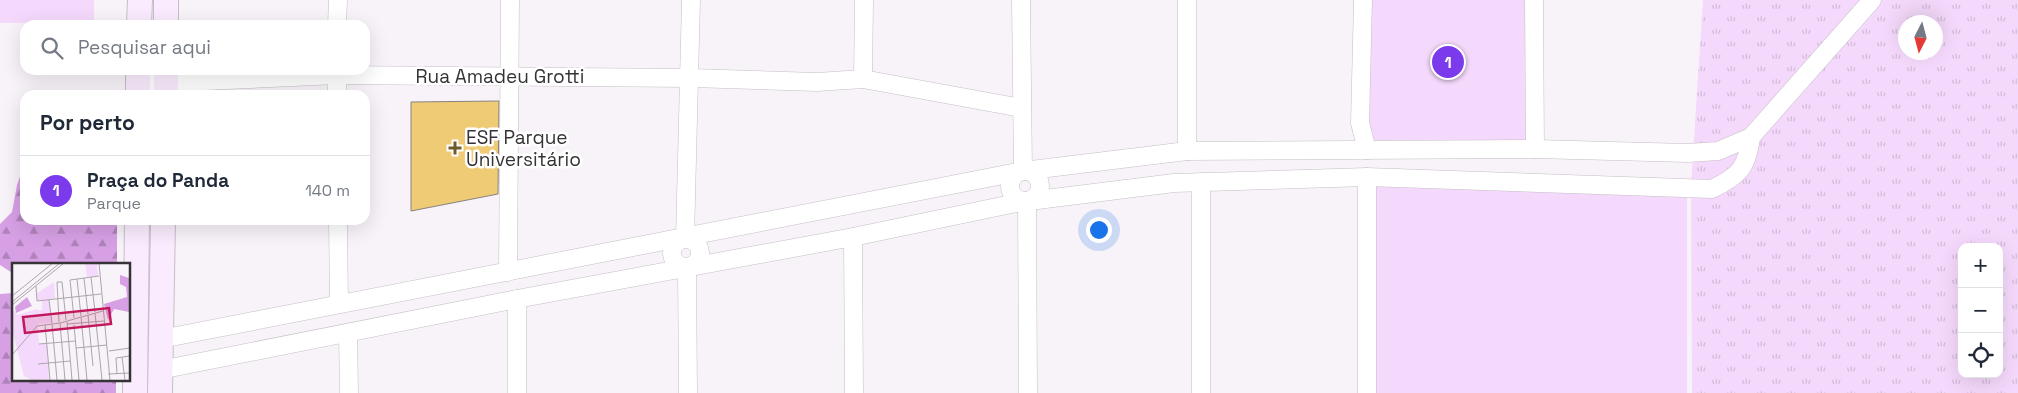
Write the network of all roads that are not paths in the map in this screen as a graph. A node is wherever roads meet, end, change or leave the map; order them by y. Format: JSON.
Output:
{"nodes":[{"id":1,"x":140,"y":0,"type":"edge"},
{"id":2,"x":166,"y":0,"type":"edge"},
{"id":3,"x":338,"y":0,"type":"edge"},
{"id":4,"x":510,"y":0,"type":"edge"},
{"id":5,"x":691,"y":0,"type":"edge"},
{"id":6,"x":864,"y":0,"type":"edge"},
{"id":7,"x":1021,"y":0,"type":"edge"},
{"id":8,"x":1187,"y":0,"type":"edge"},
{"id":9,"x":1363,"y":0,"type":"edge"},
{"id":10,"x":1534,"y":0,"type":"edge"},
{"id":11,"x":1872,"y":0,"type":"edge"},
{"id":12,"x":139,"y":20,"type":"edge"},
{"id":13,"x":166,"y":20,"type":"edge"},
{"id":14,"x":338,"y":20,"type":"edge"},
{"id":15,"x":370,"y":74,"type":"edge"},
{"id":16,"x":303,"y":75,"type":"edge"},
{"id":17,"x":337,"y":75,"type":"edge"},
{"id":18,"x":509,"y":76,"type":"junction"},
{"id":19,"x":691,"y":78,"type":"junction"},
{"id":20,"x":863,"y":79,"type":"junction"},
{"id":21,"x":138,"y":83,"type":"edge"},
{"id":22,"x":166,"y":83,"type":"edge"},
{"id":23,"x":337,"y":90,"type":"edge"},
{"id":24,"x":1021,"y":108,"type":"junction"},
{"id":25,"x":1751,"y":137,"type":"junction"},
{"id":26,"x":1535,"y":149,"type":"junction"},
{"id":27,"x":1367,"y":150,"type":"junction"},
{"id":28,"x":1187,"y":151,"type":"junction"},
{"id":29,"x":1023,"y":171,"type":"junction"},
{"id":30,"x":1367,"y":177,"type":"junction"},
{"id":31,"x":1200,"y":182,"type":"junction"},
{"id":32,"x":1027,"y":201,"type":"junction"},
{"id":33,"x":137,"y":225,"type":"edge"},
{"id":34,"x":163,"y":225,"type":"edge"},
{"id":35,"x":338,"y":225,"type":"edge"},
{"id":36,"x":853,"y":237,"type":"junction"},
{"id":37,"x":685,"y":238,"type":"junction"},
{"id":38,"x":687,"y":268,"type":"junction"},
{"id":39,"x":508,"y":272,"type":"junction"},
{"id":40,"x":517,"y":299,"type":"junction"},
{"id":41,"x":339,"y":304,"type":"junction"},
{"id":42,"x":136,"y":320,"type":"junction"},
{"id":43,"x":161,"y":330,"type":"junction"},
{"id":44,"x":348,"y":334,"type":"junction"},
{"id":45,"x":160,"y":382,"type":"edge"},
{"id":46,"x":135,"y":393,"type":"edge"},
{"id":47,"x":348,"y":393,"type":"edge"},
{"id":48,"x":517,"y":393,"type":"edge"},
{"id":49,"x":688,"y":393,"type":"edge"},
{"id":50,"x":854,"y":393,"type":"edge"},
{"id":51,"x":1028,"y":393,"type":"edge"},
{"id":52,"x":1201,"y":393,"type":"edge"},
{"id":53,"x":1367,"y":393,"type":"edge"}],
"edges":[{"from":1,"to":12,"type":"main road"},
{"from":2,"to":13,"type":"main road"},
{"from":3,"to":14,"type":"street"},
{"from":4,"to":18,"type":"street"},
{"from":5,"to":19,"type":"street"},
{"from":6,"to":20,"type":"street"},
{"from":7,"to":24,"type":"street"},
{"from":8,"to":28,"type":"street"},
{"from":9,"to":27,"type":"street"},
{"from":10,"to":26,"type":"street"},
{"from":11,"to":25,"type":"street"},
{"from":15,"to":18,"type":"street","name":"Rua Amadeu Grotti"},
{"from":16,"to":22,"type":"street","name":"Rua Amadeu Grotti"},
{"from":17,"to":23,"type":"street"},
{"from":18,"to":19,"type":"street","name":"Rua Amadeu Grotti"},
{"from":18,"to":39,"type":"street"},
{"from":19,"to":20,"type":"street","name":"Rua Amadeu Grotti"},
{"from":19,"to":37,"type":"street"},
{"from":20,"to":24,"type":"street","name":"Rua Amadeu Grotti"},
{"from":21,"to":22,"type":"street","name":"Rua Amadeu Grotti"},
{"from":24,"to":29,"type":"street"},
{"from":25,"to":26,"type":"street"},
{"from":25,"to":30,"type":"street"},
{"from":26,"to":27,"type":"street"},
{"from":27,"to":28,"type":"street"},
{"from":27,"to":30,"type":"street"},
{"from":28,"to":29,"type":"street"},
{"from":29,"to":32,"type":"street"},
{"from":29,"to":37,"type":"street"},
{"from":30,"to":31,"type":"street"},
{"from":30,"to":53,"type":"street"},
{"from":31,"to":32,"type":"street"},
{"from":31,"to":52,"type":"street"},
{"from":32,"to":36,"type":"street"},
{"from":32,"to":51,"type":"street"},
{"from":33,"to":42,"type":"main road"},
{"from":34,"to":43,"type":"main road"},
{"from":35,"to":41,"type":"street"},
{"from":36,"to":38,"type":"street"},
{"from":36,"to":50,"type":"street"},
{"from":37,"to":38,"type":"street"},
{"from":37,"to":39,"type":"street"},
{"from":38,"to":40,"type":"street"},
{"from":38,"to":49,"type":"street"},
{"from":39,"to":41,"type":"street"},
{"from":40,"to":44,"type":"street"},
{"from":40,"to":48,"type":"street"},
{"from":41,"to":43,"type":"street"},
{"from":42,"to":43,"type":"main road"},
{"from":42,"to":46,"type":"main road"},
{"from":43,"to":45,"type":"main road"},
{"from":44,"to":45,"type":"street"},
{"from":44,"to":47,"type":"street"}]}
